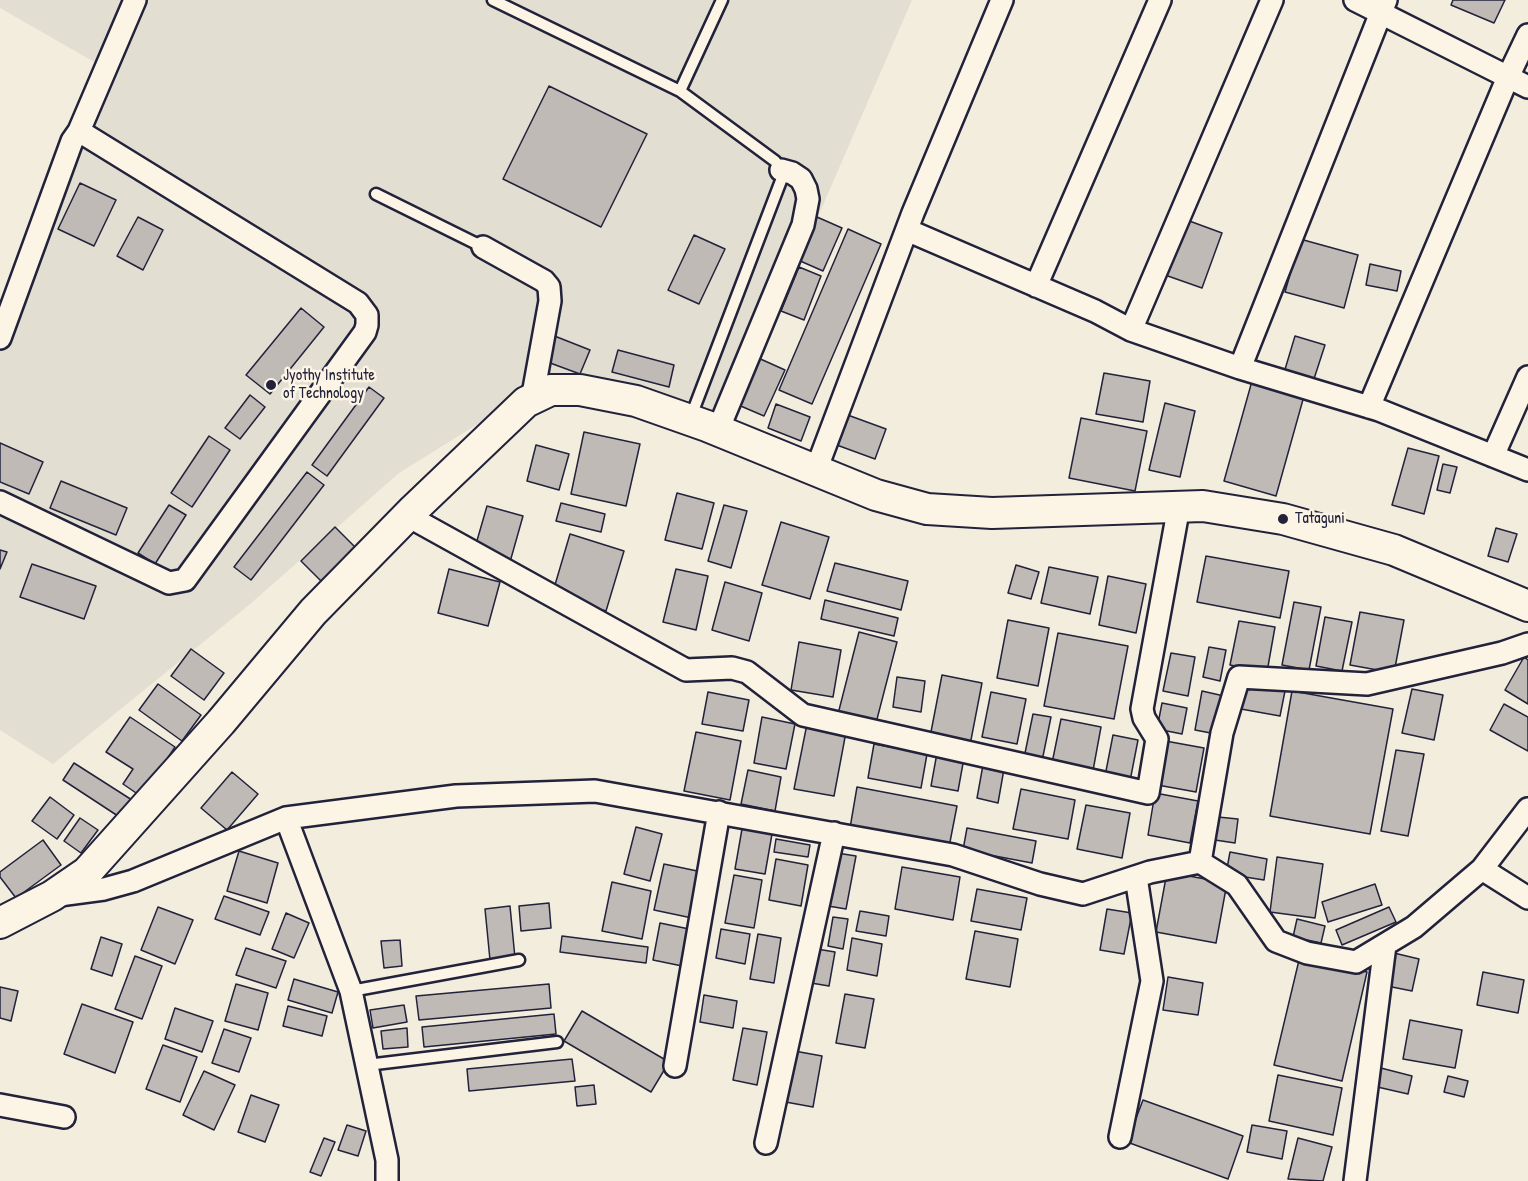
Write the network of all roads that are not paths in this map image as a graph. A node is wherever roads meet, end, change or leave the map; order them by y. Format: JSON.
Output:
{"nodes":[{"id":1,"x":135,"y":0,"type":"edge"},
{"id":2,"x":493,"y":0,"type":"edge"},
{"id":3,"x":722,"y":0,"type":"edge"},
{"id":4,"x":1002,"y":0,"type":"edge"},
{"id":5,"x":1160,"y":0,"type":"edge"},
{"id":6,"x":1272,"y":0,"type":"edge"},
{"id":7,"x":1355,"y":0,"type":"edge"},
{"id":8,"x":1384,"y":7,"type":"edge"},
{"id":9,"x":1528,"y":35,"type":"edge"},
{"id":10,"x":1508,"y":77,"type":"junction"},
{"id":11,"x":1528,"y":87,"type":"edge"},
{"id":12,"x":680,"y":91,"type":"junction"},
{"id":13,"x":79,"y":131,"type":"junction"},
{"id":14,"x":781,"y":170,"type":"junction"},
{"id":15,"x":376,"y":194,"type":"dead end"},
{"id":16,"x":907,"y":230,"type":"junction"},
{"id":17,"x":483,"y":247,"type":"joint"},
{"id":18,"x":1036,"y":286,"type":"junction"},
{"id":19,"x":1131,"y":330,"type":"junction"},
{"id":20,"x":0,"y":338,"type":"edge"},
{"id":21,"x":1240,"y":368,"type":"junction"},
{"id":22,"x":1528,"y":376,"type":"edge"},
{"id":23,"x":532,"y":400,"type":"junction"},
{"id":24,"x":1369,"y":407,"type":"junction"},
{"id":25,"x":690,"y":419,"type":"junction"},
{"id":26,"x":718,"y":430,"type":"junction"},
{"id":27,"x":1492,"y":456,"type":"junction"},
{"id":28,"x":816,"y":470,"type":"junction"},
{"id":29,"x":1528,"y":470,"type":"edge"},
{"id":30,"x":0,"y":502,"type":"edge"},
{"id":31,"x":1179,"y":506,"type":"junction"},
{"id":32,"x":408,"y":516,"type":"junction"},
{"id":33,"x":1528,"y":606,"type":"edge"},
{"id":34,"x":1528,"y":644,"type":"edge"},
{"id":35,"x":1528,"y":809,"type":"edge"},
{"id":36,"x":719,"y":812,"type":"junction"},
{"id":37,"x":286,"y":818,"type":"junction"},
{"id":38,"x":834,"y":833,"type":"junction"},
{"id":39,"x":1200,"y":862,"type":"junction"},
{"id":40,"x":1482,"y":869,"type":"junction"},
{"id":41,"x":1136,"y":877,"type":"junction"},
{"id":42,"x":52,"y":896,"type":"junction"},
{"id":43,"x":1528,"y":898,"type":"edge"},
{"id":44,"x":0,"y":923,"type":"edge"},
{"id":45,"x":1385,"y":945,"type":"junction"},
{"id":46,"x":519,"y":960,"type":"dead end"},
{"id":47,"x":351,"y":991,"type":"junction"},
{"id":48,"x":557,"y":1042,"type":"dead end"},
{"id":49,"x":367,"y":1065,"type":"junction"},
{"id":50,"x":675,"y":1066,"type":"dead end"},
{"id":51,"x":0,"y":1105,"type":"edge"},
{"id":52,"x":64,"y":1117,"type":"dead end"},
{"id":53,"x":1120,"y":1137,"type":"dead end"},
{"id":54,"x":766,"y":1143,"type":"dead end"},
{"id":55,"x":387,"y":1181,"type":"edge"},
{"id":56,"x":1355,"y":1181,"type":"edge"}],
"edges":[{"from":1,"to":13,"type":"street"},
{"from":2,"to":12,"type":"lane"},
{"from":3,"to":12,"type":"lane"},
{"from":4,"to":16,"type":"street"},
{"from":5,"to":18,"type":"street"},
{"from":6,"to":19,"type":"street"},
{"from":7,"to":8,"type":"street"},
{"from":8,"to":10,"type":"street"},
{"from":8,"to":21,"type":"street"},
{"from":9,"to":10,"type":"street"},
{"from":10,"to":11,"type":"street"},
{"from":10,"to":24,"type":"street"},
{"from":12,"to":14,"type":"lane"},
{"from":13,"to":20,"type":"street"},
{"from":13,"to":30,"type":"street"},
{"from":14,"to":25,"type":"lane"},
{"from":14,"to":26,"type":"street"},
{"from":15,"to":17,"type":"lane"},
{"from":16,"to":18,"type":"street"},
{"from":16,"to":28,"type":"street"},
{"from":17,"to":23,"type":"street"},
{"from":18,"to":19,"type":"street"},
{"from":19,"to":21,"type":"street"},
{"from":21,"to":24,"type":"street"},
{"from":22,"to":27,"type":"street"},
{"from":23,"to":25,"type":"main road"},
{"from":23,"to":32,"type":"main road"},
{"from":24,"to":27,"type":"street"},
{"from":25,"to":26,"type":"main road"},
{"from":26,"to":28,"type":"main road"},
{"from":27,"to":29,"type":"street"},
{"from":28,"to":31,"type":"main road"},
{"from":31,"to":32,"type":"street"},
{"from":31,"to":33,"type":"main road"},
{"from":32,"to":42,"type":"main road"},
{"from":34,"to":39,"type":"street"},
{"from":35,"to":40,"type":"street"},
{"from":36,"to":37,"type":"street"},
{"from":36,"to":38,"type":"street"},
{"from":36,"to":50,"type":"street"},
{"from":37,"to":42,"type":"street"},
{"from":37,"to":47,"type":"street"},
{"from":38,"to":41,"type":"street"},
{"from":38,"to":54,"type":"street"},
{"from":39,"to":41,"type":"street"},
{"from":39,"to":45,"type":"street"},
{"from":40,"to":43,"type":"street"},
{"from":40,"to":45,"type":"street"},
{"from":41,"to":53,"type":"street"},
{"from":42,"to":44,"type":"main road"},
{"from":45,"to":56,"type":"street"},
{"from":46,"to":47,"type":"lane"},
{"from":47,"to":49,"type":"street"},
{"from":48,"to":49,"type":"lane"},
{"from":49,"to":55,"type":"street"},
{"from":51,"to":52,"type":"street"}]}
